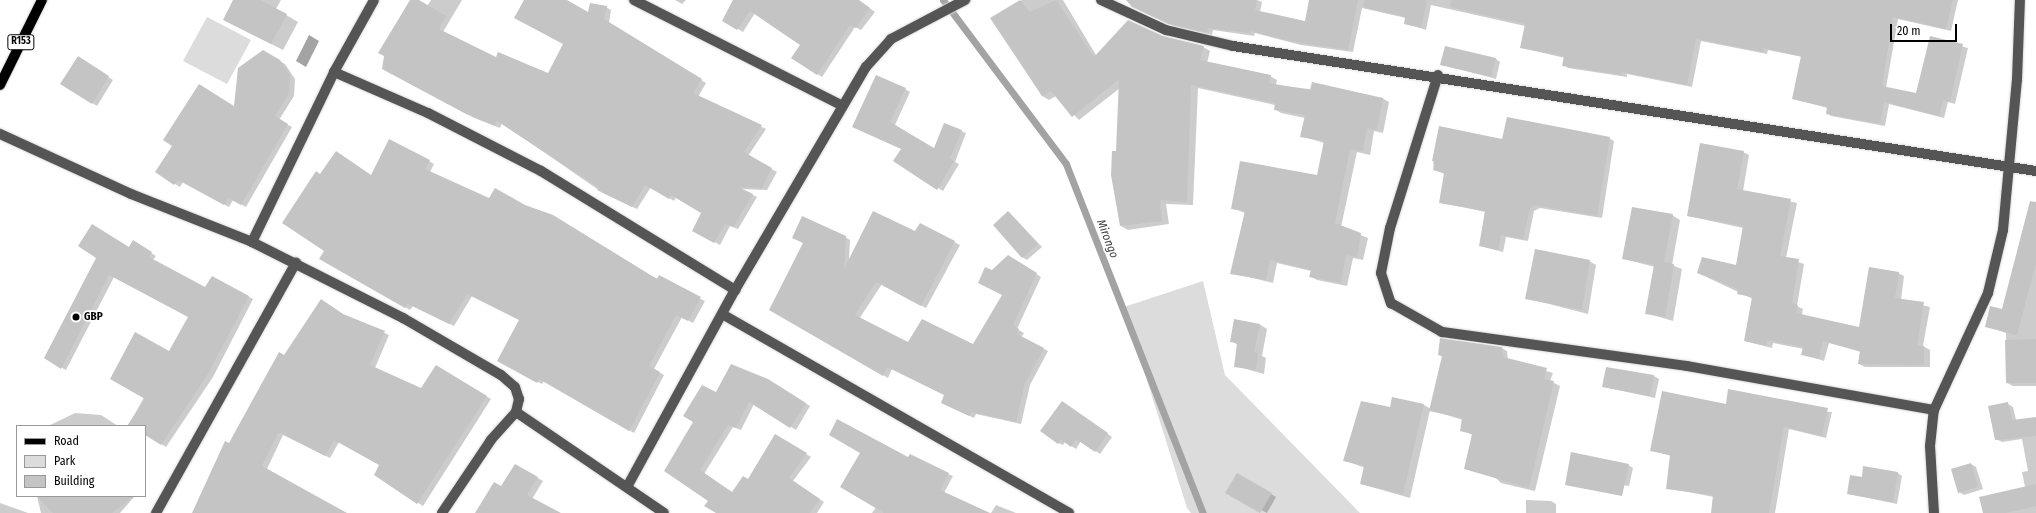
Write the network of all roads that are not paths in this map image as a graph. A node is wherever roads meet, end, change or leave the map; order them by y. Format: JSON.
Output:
{"nodes":[{"id":1,"x":42,"y":0,"type":"edge"},
{"id":2,"x":374,"y":0,"type":"edge"},
{"id":3,"x":634,"y":0,"type":"edge"},
{"id":4,"x":964,"y":0,"type":"edge"},
{"id":5,"x":1101,"y":0,"type":"edge"},
{"id":6,"x":2020,"y":0,"type":"edge"},
{"id":7,"x":334,"y":72,"type":"junction"},
{"id":8,"x":1438,"y":75,"type":"junction"},
{"id":9,"x":0,"y":85,"type":"edge"},
{"id":10,"x":842,"y":106,"type":"junction"},
{"id":11,"x":0,"y":134,"type":"edge"},
{"id":12,"x":2010,"y":164,"type":"junction"},
{"id":13,"x":2036,"y":171,"type":"edge"},
{"id":14,"x":252,"y":242,"type":"junction"},
{"id":15,"x":296,"y":263,"type":"junction"},
{"id":16,"x":735,"y":290,"type":"junction"},
{"id":17,"x":722,"y":314,"type":"junction"},
{"id":18,"x":1934,"y":410,"type":"junction"},
{"id":19,"x":516,"y":412,"type":"junction"},
{"id":20,"x":627,"y":487,"type":"junction"},
{"id":21,"x":156,"y":513,"type":"edge"},
{"id":22,"x":442,"y":513,"type":"edge"},
{"id":23,"x":664,"y":513,"type":"edge"},
{"id":24,"x":1069,"y":513,"type":"edge"},
{"id":25,"x":1934,"y":513,"type":"edge"}],
"edges":[{"from":1,"to":9,"type":"main road","number":"R153"},
{"from":2,"to":7,"type":"street"},
{"from":3,"to":10,"type":"street"},
{"from":4,"to":10,"type":"street"},
{"from":5,"to":8,"type":"street"},
{"from":6,"to":12,"type":"street"},
{"from":7,"to":14,"type":"street"},
{"from":7,"to":16,"type":"street"},
{"from":8,"to":12,"type":"street"},
{"from":8,"to":18,"type":"street"},
{"from":10,"to":16,"type":"street"},
{"from":11,"to":14,"type":"street"},
{"from":12,"to":13,"type":"street"},
{"from":12,"to":18,"type":"street"},
{"from":14,"to":15,"type":"street"},
{"from":15,"to":19,"type":"street"},
{"from":15,"to":21,"type":"street"},
{"from":16,"to":17,"type":"street"},
{"from":17,"to":20,"type":"street"},
{"from":17,"to":24,"type":"street"},
{"from":18,"to":25,"type":"street"},
{"from":19,"to":20,"type":"street"},
{"from":19,"to":22,"type":"street"},
{"from":20,"to":23,"type":"street"}]}
